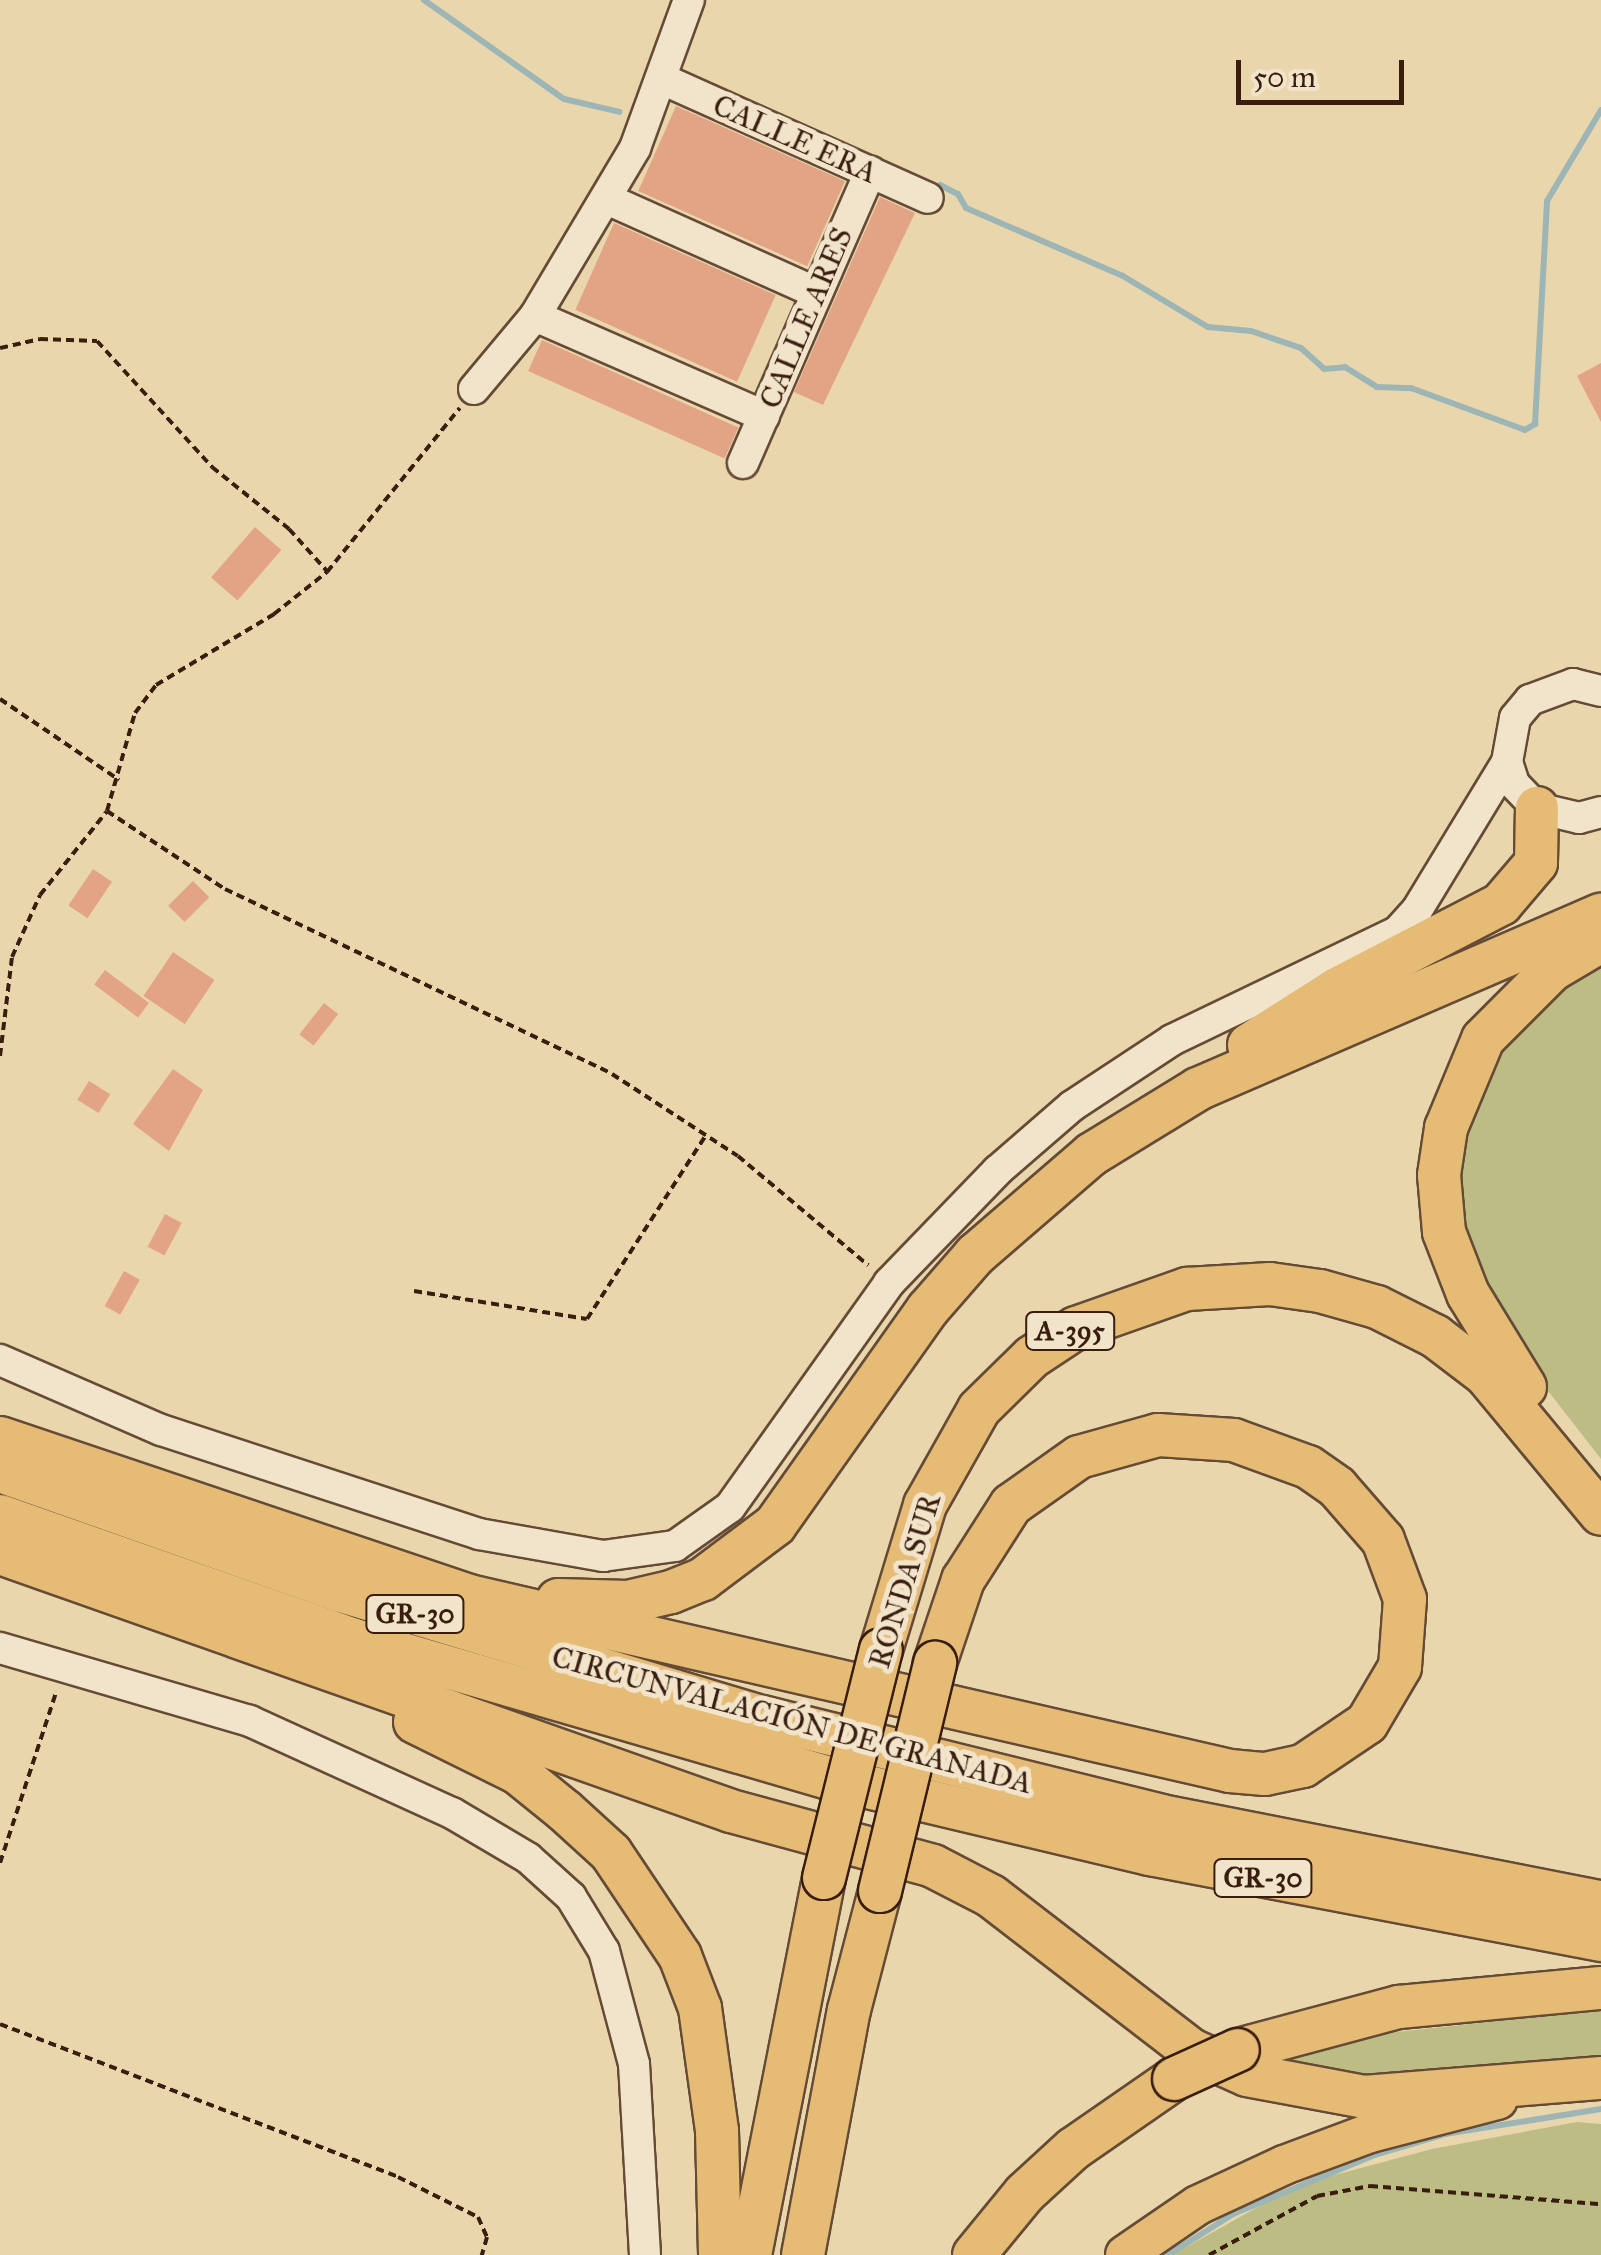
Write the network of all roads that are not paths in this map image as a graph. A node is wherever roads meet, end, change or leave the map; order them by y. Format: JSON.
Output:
{"nodes":[{"id":1,"x":689,"y":0,"type":"edge"},
{"id":2,"x":662,"y":79,"type":"junction"},
{"id":3,"x":870,"y":172,"type":"junction"},
{"id":4,"x":928,"y":198,"type":"dead end"},
{"id":5,"x":607,"y":199,"type":"junction"},
{"id":6,"x":817,"y":294,"type":"junction"},
{"id":7,"x":535,"y":316,"type":"junction"},
{"id":8,"x":474,"y":388,"type":"road end"},
{"id":9,"x":764,"y":416,"type":"junction"},
{"id":10,"x":743,"y":464,"type":"dead end"},
{"id":11,"x":1599,"y":689,"type":"edge"},
{"id":12,"x":1507,"y":762,"type":"junction"},
{"id":13,"x":1533,"y":805,"type":"junction"},
{"id":14,"x":1601,"y":812,"type":"edge"},
{"id":15,"x":1452,"y":851,"type":"junction"},
{"id":16,"x":1601,"y":915,"type":"edge"},
{"id":17,"x":1601,"y":942,"type":"edge"},
{"id":18,"x":1198,"y":1089,"type":"junction"},
{"id":19,"x":0,"y":1360,"type":"edge"},
{"id":20,"x":0,"y":1438,"type":"edge"},
{"id":21,"x":0,"y":1471,"type":"edge"},
{"id":22,"x":1596,"y":1506,"type":"edge"},
{"id":23,"x":0,"y":1516,"type":"edge"},
{"id":24,"x":0,"y":1553,"type":"edge"},
{"id":25,"x":378,"y":1567,"type":"junction"},
{"id":26,"x":249,"y":1640,"type":"junction"},
{"id":27,"x":0,"y":1648,"type":"edge"},
{"id":28,"x":1601,"y":1902,"type":"edge"},
{"id":29,"x":1601,"y":1940,"type":"edge"},
{"id":30,"x":1601,"y":1988,"type":"edge"},
{"id":31,"x":1601,"y":2080,"type":"edge"},
{"id":32,"x":645,"y":2255,"type":"edge"},
{"id":33,"x":720,"y":2255,"type":"edge"},
{"id":34,"x":750,"y":2255,"type":"edge"},
{"id":35,"x":803,"y":2255,"type":"edge"},
{"id":36,"x":974,"y":2255,"type":"edge"},
{"id":37,"x":1125,"y":2255,"type":"edge"}],
"edges":[{"from":1,"to":2,"type":"street"},
{"from":2,"to":3,"type":"street","name":"CALLE ERA"},
{"from":2,"to":5,"type":"street"},
{"from":3,"to":4,"type":"street","name":"CALLE ERA"},
{"from":3,"to":6,"type":"street","name":"CALLE ARES"},
{"from":5,"to":6,"type":"street"},
{"from":5,"to":7,"type":"street"},
{"from":6,"to":9,"type":"street","name":"CALLE ARES"},
{"from":7,"to":8,"type":"street"},
{"from":7,"to":9,"type":"street"},
{"from":9,"to":10,"type":"street","name":"CALLE ARES"},
{"from":11,"to":12,"type":"street"},
{"from":12,"to":13,"type":"street"},
{"from":12,"to":15,"type":"street"},
{"from":13,"to":14,"type":"street"},
{"from":13,"to":15,"type":"street"},
{"from":13,"to":18,"type":"highway"},
{"from":15,"to":19,"type":"street"},
{"from":16,"to":18,"type":"highway"},
{"from":17,"to":22,"type":"highway"},
{"from":18,"to":25,"type":"highway"},
{"from":20,"to":25,"type":"highway"},
{"from":21,"to":28,"type":"highway","name":"CIRCUNVALACIÓN DE GRANADA","number":"GR-30"},
{"from":22,"to":34,"type":"highway","name":"RONDA SUR","number":"A-395","bridge":true},
{"from":23,"to":29,"type":"highway","name":"CIRCUNVALACIÓN DE GRANADA","number":"GR-30"},
{"from":24,"to":26,"type":"highway"},
{"from":25,"to":35,"type":"highway","bridge":true},
{"from":26,"to":31,"type":"highway"},
{"from":26,"to":33,"type":"highway"},
{"from":27,"to":32,"type":"street"},
{"from":30,"to":36,"type":"highway","bridge":true},
{"from":31,"to":37,"type":"main road"}]}
